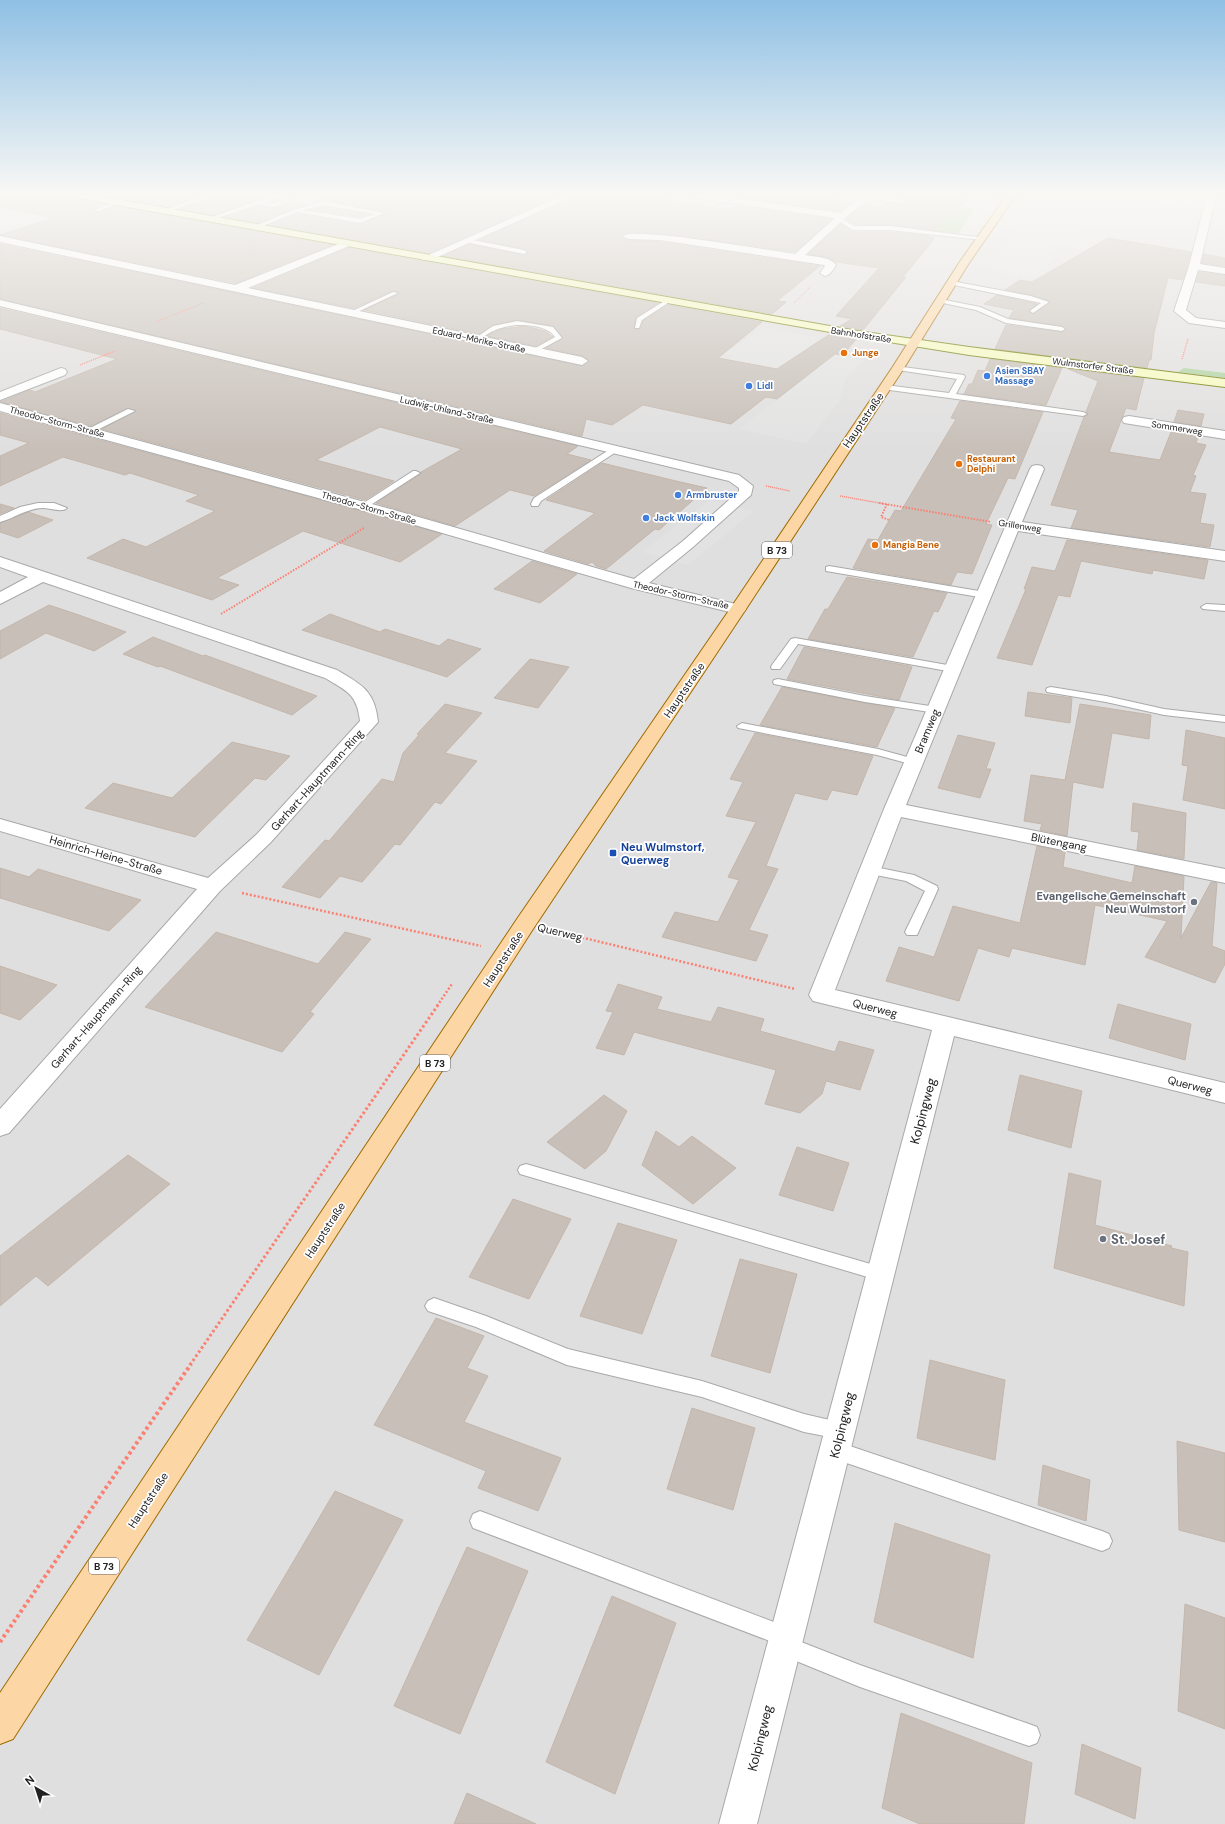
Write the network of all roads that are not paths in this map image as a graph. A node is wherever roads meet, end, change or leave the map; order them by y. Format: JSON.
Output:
{"nodes":[{"id":1,"x":193,"y":280,"type":"edge"},
{"id":2,"x":257,"y":280,"type":"edge"},
{"id":3,"x":551,"y":280,"type":"edge"},
{"id":4,"x":953,"y":280,"type":"edge"},
{"id":5,"x":1190,"y":280,"type":"edge"},
{"id":6,"x":951,"y":283,"type":"junction"},
{"id":7,"x":235,"y":289,"type":"junction"},
{"id":8,"x":395,"y":292,"type":"dead end"},
{"id":9,"x":668,"y":301,"type":"junction"},
{"id":10,"x":940,"y":301,"type":"junction"},
{"id":11,"x":0,"y":302,"type":"edge"},
{"id":12,"x":1033,"y":311,"type":"dead end"},
{"id":13,"x":351,"y":313,"type":"junction"},
{"id":14,"x":1225,"y":325,"type":"edge"},
{"id":15,"x":637,"y":327,"type":"dead end"},
{"id":16,"x":1062,"y":329,"type":"dead end"},
{"id":17,"x":477,"y":340,"type":"junction"},
{"id":18,"x":913,"y":343,"type":"junction"},
{"id":19,"x":534,"y":351,"type":"junction"},
{"id":20,"x":582,"y":361,"type":"dead end"},
{"id":21,"x":898,"y":368,"type":"junction"},
{"id":22,"x":61,"y":372,"type":"road end"},
{"id":23,"x":1225,"y":383,"type":"edge"},
{"id":24,"x":885,"y":387,"type":"junction"},
{"id":25,"x":0,"y":396,"type":"edge"},
{"id":26,"x":950,"y":396,"type":"junction"},
{"id":27,"x":0,"y":407,"type":"edge"},
{"id":28,"x":131,"y":411,"type":"dead end"},
{"id":29,"x":1083,"y":414,"type":"dead end"},
{"id":30,"x":1130,"y":420,"type":"dead end"},
{"id":31,"x":88,"y":431,"type":"junction"},
{"id":32,"x":1225,"y":435,"type":"edge"},
{"id":33,"x":614,"y":450,"type":"junction"},
{"id":34,"x":1037,"y":469,"type":"dead end"},
{"id":35,"x":416,"y":473,"type":"dead end"},
{"id":36,"x":535,"y":504,"type":"dead end"},
{"id":37,"x":363,"y":506,"type":"junction"},
{"id":38,"x":63,"y":508,"type":"dead end"},
{"id":39,"x":0,"y":520,"type":"edge"},
{"id":40,"x":1015,"y":526,"type":"junction"},
{"id":41,"x":1225,"y":556,"type":"edge"},
{"id":42,"x":0,"y":562,"type":"edge"},
{"id":43,"x":829,"y":569,"type":"dead end"},
{"id":44,"x":41,"y":576,"type":"junction"},
{"id":45,"x":637,"y":585,"type":"junction"},
{"id":46,"x":985,"y":595,"type":"junction"},
{"id":47,"x":0,"y":599,"type":"edge"},
{"id":48,"x":1206,"y":607,"type":"dead end"},
{"id":49,"x":1225,"y":608,"type":"edge"},
{"id":50,"x":738,"y":609,"type":"junction"},
{"id":51,"x":776,"y":667,"type":"dead end"},
{"id":52,"x":953,"y":669,"type":"junction"},
{"id":53,"x":778,"y":682,"type":"dead end"},
{"id":54,"x":1051,"y":690,"type":"dead end"},
{"id":55,"x":936,"y":710,"type":"junction"},
{"id":56,"x":1225,"y":719,"type":"edge"},
{"id":57,"x":742,"y":726,"type":"dead end"},
{"id":58,"x":914,"y":762,"type":"junction"},
{"id":59,"x":894,"y":809,"type":"junction"},
{"id":60,"x":0,"y":824,"type":"edge"},
{"id":61,"x":870,"y":870,"type":"junction"},
{"id":62,"x":1225,"y":876,"type":"edge"},
{"id":63,"x":212,"y":886,"type":"junction"},
{"id":64,"x":912,"y":932,"type":"dead end"},
{"id":65,"x":821,"y":995,"type":"joint"},
{"id":66,"x":945,"y":1025,"type":"junction"},
{"id":67,"x":1225,"y":1093,"type":"edge"},
{"id":68,"x":0,"y":1126,"type":"edge"},
{"id":69,"x":526,"y":1170,"type":"dead end"},
{"id":70,"x":881,"y":1274,"type":"junction"},
{"id":71,"x":434,"y":1306,"type":"dead end"},
{"id":72,"x":838,"y":1440,"type":"junction"},
{"id":73,"x":480,"y":1521,"type":"dead end"},
{"id":74,"x":1102,"y":1541,"type":"dead end"},
{"id":75,"x":785,"y":1642,"type":"junction"},
{"id":76,"x":2,"y":1722,"type":"edge"},
{"id":77,"x":1029,"y":1735,"type":"dead end"},
{"id":78,"x":738,"y":1824,"type":"edge"}],
"edges":[{"from":1,"to":7,"type":"street","name":"Eduard-Mörike-Straße"},
{"from":2,"to":7,"type":"street"},
{"from":3,"to":9,"type":"street","name":"Bahnhofstraße"},
{"from":4,"to":6,"type":"main road","name":"Hauptstraße","number":"B 73"},
{"from":5,"to":14,"type":"street"},
{"from":6,"to":10,"type":"main road","name":"Hauptstraße","number":"B 73"},
{"from":6,"to":12,"type":"lane"},
{"from":7,"to":13,"type":"street","name":"Eduard-Mörike-Straße"},
{"from":8,"to":13,"type":"lane"},
{"from":9,"to":15,"type":"lane"},
{"from":9,"to":18,"type":"street","name":"Bahnhofstraße"},
{"from":10,"to":16,"type":"lane"},
{"from":10,"to":18,"type":"main road","name":"Hauptstraße","number":"B 73"},
{"from":11,"to":33,"type":"street","name":"Ludwig-Uhland-Straße"},
{"from":13,"to":17,"type":"street","name":"Eduard-Mörike-Straße"},
{"from":17,"to":19,"type":"street","name":"Eduard-Mörike-Straße"},
{"from":17,"to":19,"type":"lane"},
{"from":18,"to":21,"type":"main road","name":"Hauptstraße","number":"B 73"},
{"from":18,"to":23,"type":"street","name":"Wulmstorfer Straße"},
{"from":19,"to":20,"type":"street","name":"Eduard-Mörike-Straße"},
{"from":21,"to":24,"type":"main road","name":"Hauptstraße","number":"B 73"},
{"from":21,"to":26,"type":"lane"},
{"from":22,"to":25,"type":"street"},
{"from":24,"to":26,"type":"lane"},
{"from":24,"to":50,"type":"main road","name":"Hauptstraße","number":"B 73"},
{"from":26,"to":29,"type":"lane"},
{"from":27,"to":31,"type":"street","name":"Theodor-Storm-Straße"},
{"from":28,"to":31,"type":"lane"},
{"from":30,"to":32,"type":"street","name":"Sommerweg"},
{"from":31,"to":37,"type":"street","name":"Theodor-Storm-Straße"},
{"from":33,"to":36,"type":"lane"},
{"from":33,"to":45,"type":"street","name":"Ludwig-Uhland-Straße"},
{"from":34,"to":40,"type":"street","name":"Bramweg"},
{"from":35,"to":37,"type":"lane"},
{"from":37,"to":45,"type":"street","name":"Theodor-Storm-Straße"},
{"from":38,"to":39,"type":"lane"},
{"from":40,"to":41,"type":"street","name":"Grillenweg"},
{"from":40,"to":46,"type":"street","name":"Bramweg"},
{"from":42,"to":44,"type":"street","name":"Gerhart-Hauptmann-Ring"},
{"from":43,"to":46,"type":"lane"},
{"from":44,"to":47,"type":"street"},
{"from":44,"to":63,"type":"street","name":"Gerhart-Hauptmann-Ring"},
{"from":45,"to":50,"type":"street","name":"Theodor-Storm-Straße"},
{"from":46,"to":52,"type":"street","name":"Bramweg"},
{"from":48,"to":49,"type":"lane"},
{"from":50,"to":76,"type":"main road","name":"Hauptstraße","number":"B 73"},
{"from":51,"to":52,"type":"lane"},
{"from":52,"to":55,"type":"street","name":"Bramweg"},
{"from":53,"to":55,"type":"lane"},
{"from":54,"to":56,"type":"lane"},
{"from":55,"to":58,"type":"street","name":"Bramweg"},
{"from":57,"to":58,"type":"lane"},
{"from":58,"to":59,"type":"street","name":"Bramweg"},
{"from":59,"to":61,"type":"street","name":"Bramweg"},
{"from":59,"to":62,"type":"street","name":"Blütengang"},
{"from":60,"to":63,"type":"street","name":"Heinrich-Heine-Straße"},
{"from":61,"to":64,"type":"lane"},
{"from":61,"to":65,"type":"street","name":"Bramweg"},
{"from":63,"to":68,"type":"street","name":"Gerhart-Hauptmann-Ring"},
{"from":65,"to":66,"type":"street","name":"Querweg"},
{"from":66,"to":67,"type":"street","name":"Querweg"},
{"from":66,"to":70,"type":"street","name":"Kolpingweg"},
{"from":69,"to":70,"type":"lane"},
{"from":70,"to":72,"type":"street","name":"Kolpingweg"},
{"from":71,"to":72,"type":"lane"},
{"from":72,"to":74,"type":"lane"},
{"from":72,"to":75,"type":"street","name":"Kolpingweg"},
{"from":73,"to":75,"type":"lane"},
{"from":75,"to":77,"type":"lane"},
{"from":75,"to":78,"type":"street","name":"Kolpingweg"}]}
